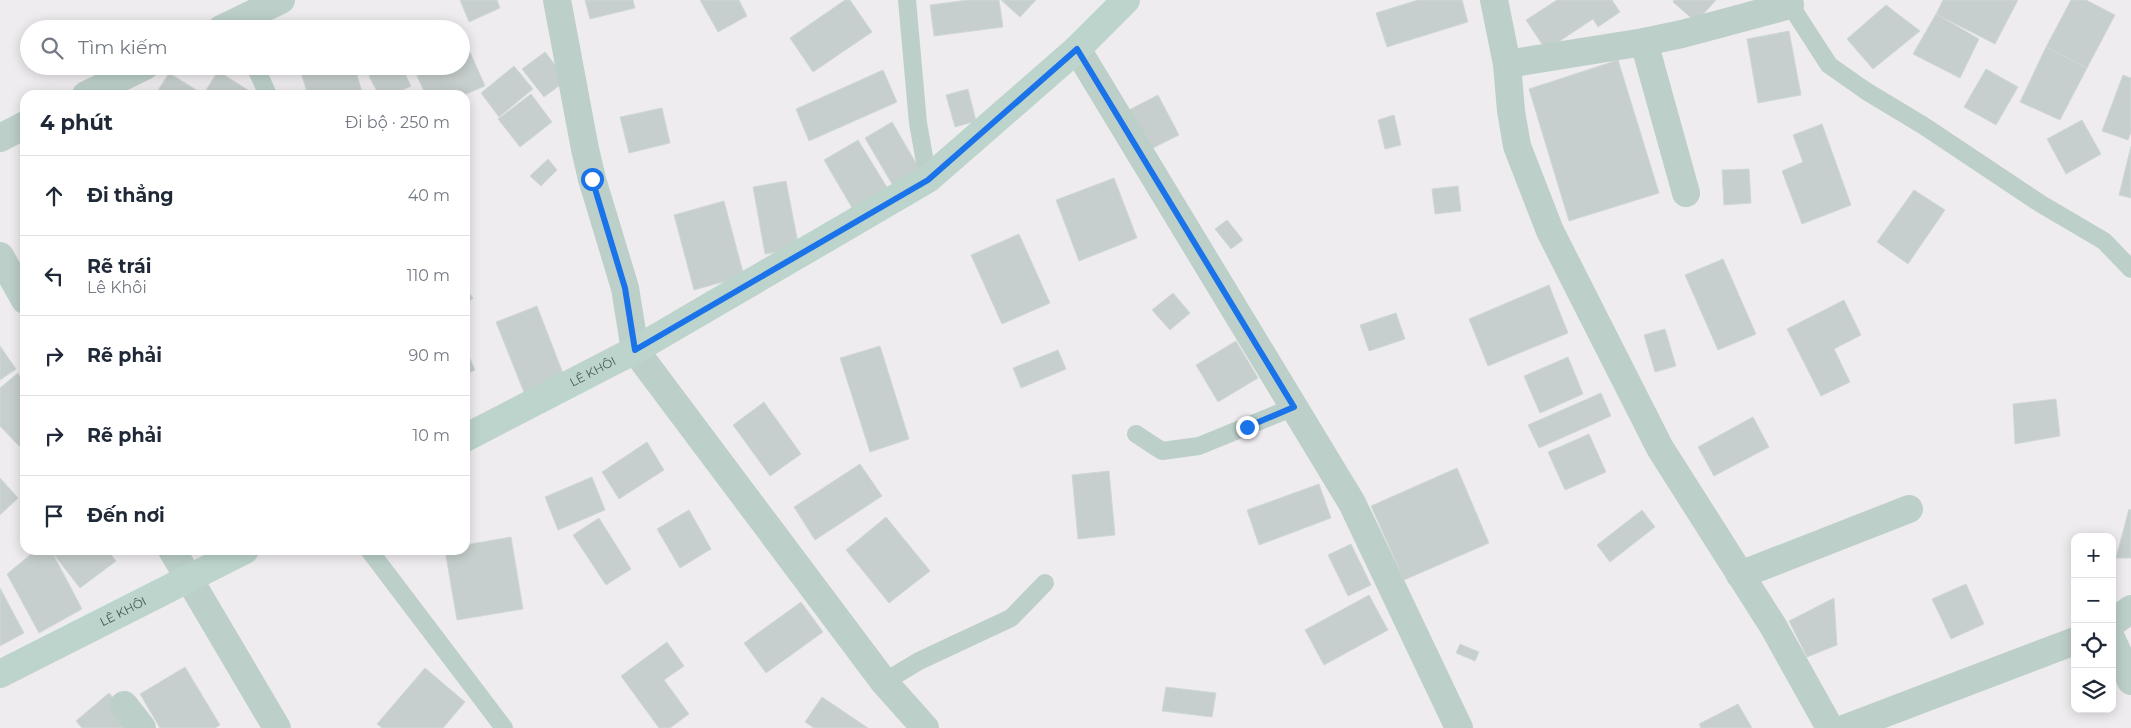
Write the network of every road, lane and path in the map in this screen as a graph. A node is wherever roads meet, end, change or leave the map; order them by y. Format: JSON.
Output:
{"nodes":[{"id":1,"x":281,"y":0,"type":"edge"},
{"id":2,"x":556,"y":0,"type":"edge"},
{"id":3,"x":907,"y":0,"type":"edge"},
{"id":4,"x":1126,"y":0,"type":"edge"},
{"id":5,"x":1494,"y":0,"type":"edge"},
{"id":6,"x":1789,"y":2,"type":"edge"},
{"id":7,"x":243,"y":20,"type":"edge"},
{"id":8,"x":1644,"y":42,"type":"junction"},
{"id":9,"x":1077,"y":49,"type":"junction"},
{"id":10,"x":1507,"y":64,"type":"junction"},
{"id":11,"x":127,"y":75,"type":"edge"},
{"id":12,"x":259,"y":75,"type":"edge"},
{"id":13,"x":96,"y":90,"type":"edge"},
{"id":14,"x":266,"y":90,"type":"edge"},
{"id":15,"x":20,"y":128,"type":"edge"},
{"id":16,"x":0,"y":138,"type":"edge"},
{"id":17,"x":928,"y":180,"type":"junction"},
{"id":18,"x":1686,"y":193,"type":"dead end"},
{"id":19,"x":0,"y":256,"type":"edge"},
{"id":20,"x":2131,"y":269,"type":"edge"},
{"id":21,"x":20,"y":291,"type":"edge"},
{"id":22,"x":635,"y":350,"type":"junction"},
{"id":23,"x":1294,"y":407,"type":"junction"},
{"id":24,"x":1136,"y":434,"type":"dead end"},
{"id":25,"x":470,"y":435,"type":"edge"},
{"id":26,"x":1909,"y":508,"type":"dead end"},
{"id":27,"x":175,"y":555,"type":"edge"},
{"id":28,"x":235,"y":555,"type":"edge"},
{"id":29,"x":373,"y":555,"type":"edge"},
{"id":30,"x":1740,"y":575,"type":"junction"},
{"id":31,"x":189,"y":577,"type":"junction"},
{"id":32,"x":1046,"y":583,"type":"dead end"},
{"id":33,"x":2131,"y":609,"type":"edge"},
{"id":34,"x":2116,"y":620,"type":"edge"},
{"id":35,"x":2071,"y":643,"type":"edge"},
{"id":36,"x":2116,"y":649,"type":"edge"},
{"id":37,"x":0,"y":674,"type":"edge"},
{"id":38,"x":884,"y":682,"type":"junction"},
{"id":39,"x":2131,"y":682,"type":"edge"},
{"id":40,"x":124,"y":705,"type":"dead end"},
{"id":41,"x":142,"y":728,"type":"edge"},
{"id":42,"x":277,"y":728,"type":"edge"},
{"id":43,"x":504,"y":728,"type":"edge"},
{"id":44,"x":925,"y":728,"type":"edge"},
{"id":45,"x":1460,"y":728,"type":"edge"},
{"id":46,"x":1830,"y":728,"type":"edge"},
{"id":47,"x":1846,"y":728,"type":"edge"}],
"edges":[{"from":1,"to":7,"type":"street"},
{"from":2,"to":22,"type":"street"},
{"from":3,"to":17,"type":"lane"},
{"from":4,"to":9,"type":"street","name":"LÊ KHÔI"},
{"from":5,"to":10,"type":"street"},
{"from":6,"to":8,"type":"street"},
{"from":6,"to":20,"type":"lane"},
{"from":8,"to":10,"type":"street"},
{"from":8,"to":18,"type":"street"},
{"from":9,"to":17,"type":"street","name":"LÊ KHÔI"},
{"from":9,"to":23,"type":"street"},
{"from":10,"to":30,"type":"street"},
{"from":11,"to":13,"type":"street"},
{"from":12,"to":14,"type":"lane"},
{"from":15,"to":16,"type":"street"},
{"from":17,"to":22,"type":"street","name":"LÊ KHÔI"},
{"from":19,"to":21,"type":"street"},
{"from":22,"to":25,"type":"street","name":"LÊ KHÔI"},
{"from":22,"to":38,"type":"street"},
{"from":23,"to":24,"type":"lane"},
{"from":23,"to":45,"type":"street"},
{"from":26,"to":30,"type":"street"},
{"from":27,"to":31,"type":"street"},
{"from":28,"to":31,"type":"street","name":"LÊ KHÔI"},
{"from":29,"to":43,"type":"lane"},
{"from":30,"to":46,"type":"street"},
{"from":31,"to":37,"type":"street","name":"LÊ KHÔI"},
{"from":31,"to":42,"type":"street"},
{"from":32,"to":38,"type":"lane"},
{"from":33,"to":34,"type":"street"},
{"from":35,"to":47,"type":"street"},
{"from":36,"to":39,"type":"street"},
{"from":38,"to":44,"type":"street"},
{"from":40,"to":41,"type":"street"}]}
